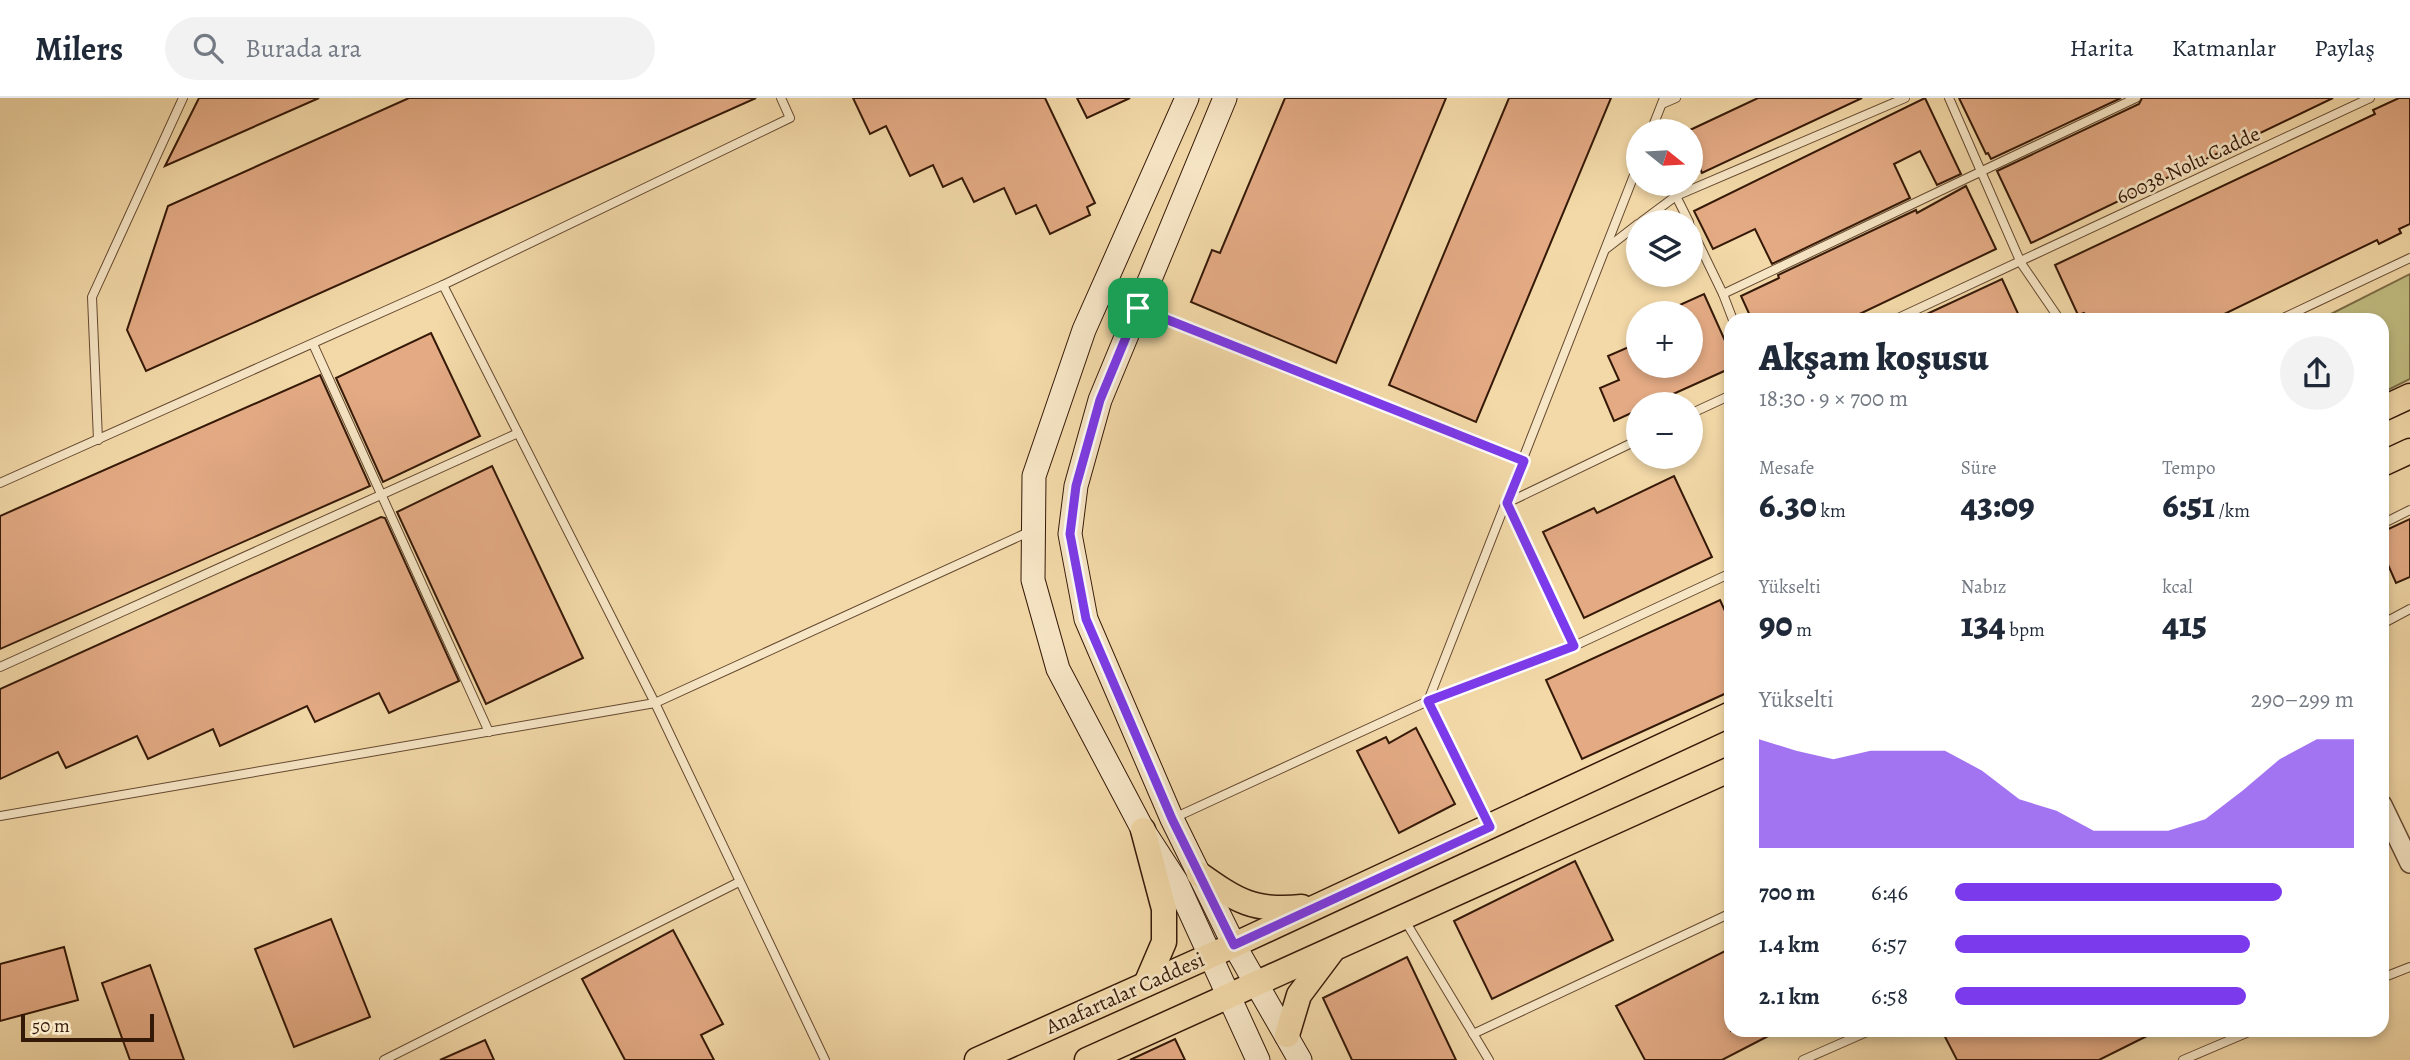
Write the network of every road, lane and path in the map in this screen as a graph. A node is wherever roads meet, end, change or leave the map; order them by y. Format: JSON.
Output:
{"nodes":[{"id":1,"x":183,"y":98,"type":"edge"},
{"id":2,"x":780,"y":98,"type":"edge"},
{"id":3,"x":1187,"y":98,"type":"edge"},
{"id":4,"x":1225,"y":98,"type":"edge"},
{"id":5,"x":1676,"y":98,"type":"edge"},
{"id":6,"x":1905,"y":98,"type":"edge"},
{"id":7,"x":1950,"y":98,"type":"edge"},
{"id":8,"x":2136,"y":98,"type":"edge"},
{"id":9,"x":2370,"y":98,"type":"edge"},
{"id":10,"x":1663,"y":101,"type":"edge"},
{"id":11,"x":1656,"y":119,"type":"edge"},
{"id":12,"x":1982,"y":173,"type":"junction"},
{"id":13,"x":1703,"y":184,"type":"edge"},
{"id":14,"x":1626,"y":196,"type":"edge"},
{"id":15,"x":1676,"y":196,"type":"joint"},
{"id":16,"x":1657,"y":210,"type":"edge"},
{"id":17,"x":1683,"y":210,"type":"edge"},
{"id":18,"x":1626,"y":233,"type":"edge"},
{"id":19,"x":1606,"y":249,"type":"junction"},
{"id":20,"x":1703,"y":252,"type":"edge"},
{"id":21,"x":2410,"y":258,"type":"edge"},
{"id":22,"x":2021,"y":263,"type":"junction"},
{"id":23,"x":443,"y":285,"type":"junction"},
{"id":24,"x":1723,"y":294,"type":"junction"},
{"id":25,"x":1138,"y":308,"type":"junction"},
{"id":26,"x":1730,"y":313,"type":"edge"},
{"id":27,"x":1910,"y":313,"type":"edge"},
{"id":28,"x":2055,"y":313,"type":"edge"},
{"id":29,"x":2294,"y":313,"type":"edge"},
{"id":30,"x":313,"y":344,"type":"junction"},
{"id":31,"x":2410,"y":396,"type":"edge"},
{"id":32,"x":1724,"y":398,"type":"edge"},
{"id":33,"x":2389,"y":406,"type":"edge"},
{"id":34,"x":1703,"y":408,"type":"edge"},
{"id":35,"x":518,"y":433,"type":"junction"},
{"id":36,"x":98,"y":440,"type":"junction"},
{"id":37,"x":1626,"y":446,"type":"edge"},
{"id":38,"x":2410,"y":451,"type":"edge"},
{"id":39,"x":1524,"y":461,"type":"junction"},
{"id":40,"x":2389,"y":461,"type":"edge"},
{"id":41,"x":0,"y":483,"type":"edge"},
{"id":42,"x":381,"y":495,"type":"junction"},
{"id":43,"x":1507,"y":503,"type":"junction"},
{"id":44,"x":2410,"y":510,"type":"edge"},
{"id":45,"x":2389,"y":520,"type":"edge"},
{"id":46,"x":1034,"y":530,"type":"junction"},
{"id":47,"x":1724,"y":576,"type":"edge"},
{"id":48,"x":2410,"y":609,"type":"edge"},
{"id":49,"x":2389,"y":620,"type":"edge"},
{"id":50,"x":1574,"y":646,"type":"junction"},
{"id":51,"x":0,"y":667,"type":"edge"},
{"id":52,"x":1428,"y":701,"type":"junction"},
{"id":53,"x":656,"y":703,"type":"junction"},
{"id":54,"x":1724,"y":717,"type":"edge"},
{"id":55,"x":489,"y":732,"type":"junction"},
{"id":56,"x":1724,"y":772,"type":"edge"},
{"id":57,"x":0,"y":816,"type":"edge"},
{"id":58,"x":1172,"y":819,"type":"junction"},
{"id":59,"x":2389,"y":820,"type":"edge"},
{"id":60,"x":1490,"y":827,"type":"junction"},
{"id":61,"x":1143,"y":830,"type":"junction"},
{"id":62,"x":2410,"y":863,"type":"edge"},
{"id":63,"x":1199,"y":874,"type":"junction"},
{"id":64,"x":739,"y":882,"type":"junction"},
{"id":65,"x":1323,"y":904,"type":"junction"},
{"id":66,"x":1724,"y":916,"type":"edge"},
{"id":67,"x":1403,"y":917,"type":"junction"},
{"id":68,"x":1334,"y":947,"type":"junction"},
{"id":69,"x":1223,"y":950,"type":"junction"},
{"id":70,"x":2410,"y":967,"type":"edge"},
{"id":71,"x":2389,"y":975,"type":"edge"},
{"id":72,"x":1257,"y":983,"type":"junction"},
{"id":73,"x":1146,"y":984,"type":"junction"},
{"id":74,"x":1229,"y":994,"type":"junction"},
{"id":75,"x":1473,"y":1034,"type":"junction"},
{"id":76,"x":1287,"y":1035,"type":"junction"},
{"id":77,"x":1855,"y":1037,"type":"edge"},
{"id":78,"x":2238,"y":1037,"type":"edge"},
{"id":79,"x":2197,"y":1057,"type":"edge"},
{"id":80,"x":384,"y":1060,"type":"edge"},
{"id":81,"x":825,"y":1060,"type":"edge"},
{"id":82,"x":977,"y":1060,"type":"edge"},
{"id":83,"x":1087,"y":1060,"type":"edge"},
{"id":84,"x":1258,"y":1060,"type":"edge"},
{"id":85,"x":1300,"y":1060,"type":"edge"},
{"id":86,"x":1489,"y":1060,"type":"edge"},
{"id":87,"x":1803,"y":1060,"type":"edge"},
{"id":88,"x":2183,"y":1060,"type":"edge"}],
"edges":[{"from":1,"to":36,"type":"lane"},
{"from":2,"to":23,"type":"lane"},
{"from":3,"to":46,"type":"main road"},
{"from":4,"to":25,"type":"main road"},
{"from":5,"to":10,"type":"lane"},
{"from":6,"to":13,"type":"lane"},
{"from":7,"to":12,"type":"lane"},
{"from":8,"to":12,"type":"lane"},
{"from":9,"to":22,"type":"lane","name":"60038 Nolu Cadde"},
{"from":10,"to":11,"type":"lane"},
{"from":12,"to":22,"type":"lane"},
{"from":12,"to":24,"type":"lane"},
{"from":14,"to":19,"type":"lane"},
{"from":15,"to":16,"type":"lane"},
{"from":15,"to":17,"type":"lane"},
{"from":18,"to":19,"type":"lane"},
{"from":19,"to":39,"type":"lane"},
{"from":20,"to":24,"type":"lane"},
{"from":21,"to":29,"type":"lane"},
{"from":22,"to":27,"type":"lane","name":"60038 Nolu Cadde"},
{"from":22,"to":28,"type":"lane"},
{"from":23,"to":30,"type":"lane"},
{"from":23,"to":35,"type":"lane"},
{"from":24,"to":26,"type":"lane"},
{"from":25,"to":39,"type":"lane"},
{"from":25,"to":58,"type":"main road"},
{"from":30,"to":36,"type":"lane"},
{"from":30,"to":42,"type":"lane"},
{"from":31,"to":33,"type":"main road"},
{"from":32,"to":34,"type":"lane"},
{"from":35,"to":42,"type":"lane"},
{"from":35,"to":53,"type":"lane"},
{"from":36,"to":41,"type":"lane"},
{"from":37,"to":43,"type":"lane"},
{"from":38,"to":40,"type":"main road"},
{"from":39,"to":43,"type":"lane"},
{"from":42,"to":51,"type":"lane"},
{"from":42,"to":55,"type":"lane"},
{"from":43,"to":50,"type":"lane"},
{"from":43,"to":52,"type":"lane"},
{"from":44,"to":45,"type":"lane"},
{"from":46,"to":53,"type":"lane"},
{"from":46,"to":61,"type":"main road"},
{"from":47,"to":50,"type":"lane"},
{"from":48,"to":49,"type":"lane"},
{"from":50,"to":52,"type":"lane"},
{"from":52,"to":58,"type":"lane"},
{"from":52,"to":60,"type":"lane"},
{"from":53,"to":55,"type":"lane"},
{"from":53,"to":64,"type":"lane"},
{"from":54,"to":60,"type":"main road","name":"Anafartalar Caddesi"},
{"from":55,"to":57,"type":"lane"},
{"from":56,"to":67,"type":"main road","name":"Anafartalar Caddesi"},
{"from":58,"to":63,"type":"main road"},
{"from":59,"to":62,"type":"street"},
{"from":60,"to":65,"type":"main road","name":"Anafartalar Caddesi"},
{"from":61,"to":69,"type":"main road"},
{"from":61,"to":73,"type":"main road"},
{"from":63,"to":65,"type":"main road"},
{"from":63,"to":69,"type":"main road"},
{"from":64,"to":80,"type":"lane"},
{"from":64,"to":81,"type":"lane"},
{"from":65,"to":69,"type":"main road","name":"Anafartalar Caddesi"},
{"from":66,"to":75,"type":"lane"},
{"from":67,"to":68,"type":"main road","name":"Anafartalar Caddesi"},
{"from":67,"to":75,"type":"lane"},
{"from":68,"to":72,"type":"main road","name":"Anafartalar Caddesi"},
{"from":68,"to":76,"type":"main road"},
{"from":69,"to":72,"type":"main road"},
{"from":69,"to":73,"type":"main road","name":"Anafartalar Caddesi"},
{"from":69,"to":74,"type":"main road"},
{"from":70,"to":71,"type":"lane"},
{"from":72,"to":74,"type":"main road","name":"Anafartalar Caddesi"},
{"from":72,"to":76,"type":"main road"},
{"from":73,"to":82,"type":"main road","name":"Anafartalar Caddesi"},
{"from":74,"to":83,"type":"main road","name":"Anafartalar Caddesi"},
{"from":74,"to":84,"type":"main road"},
{"from":75,"to":86,"type":"lane"},
{"from":76,"to":85,"type":"main road"},
{"from":77,"to":87,"type":"lane"},
{"from":78,"to":79,"type":"lane"},
{"from":79,"to":88,"type":"lane"}]}
